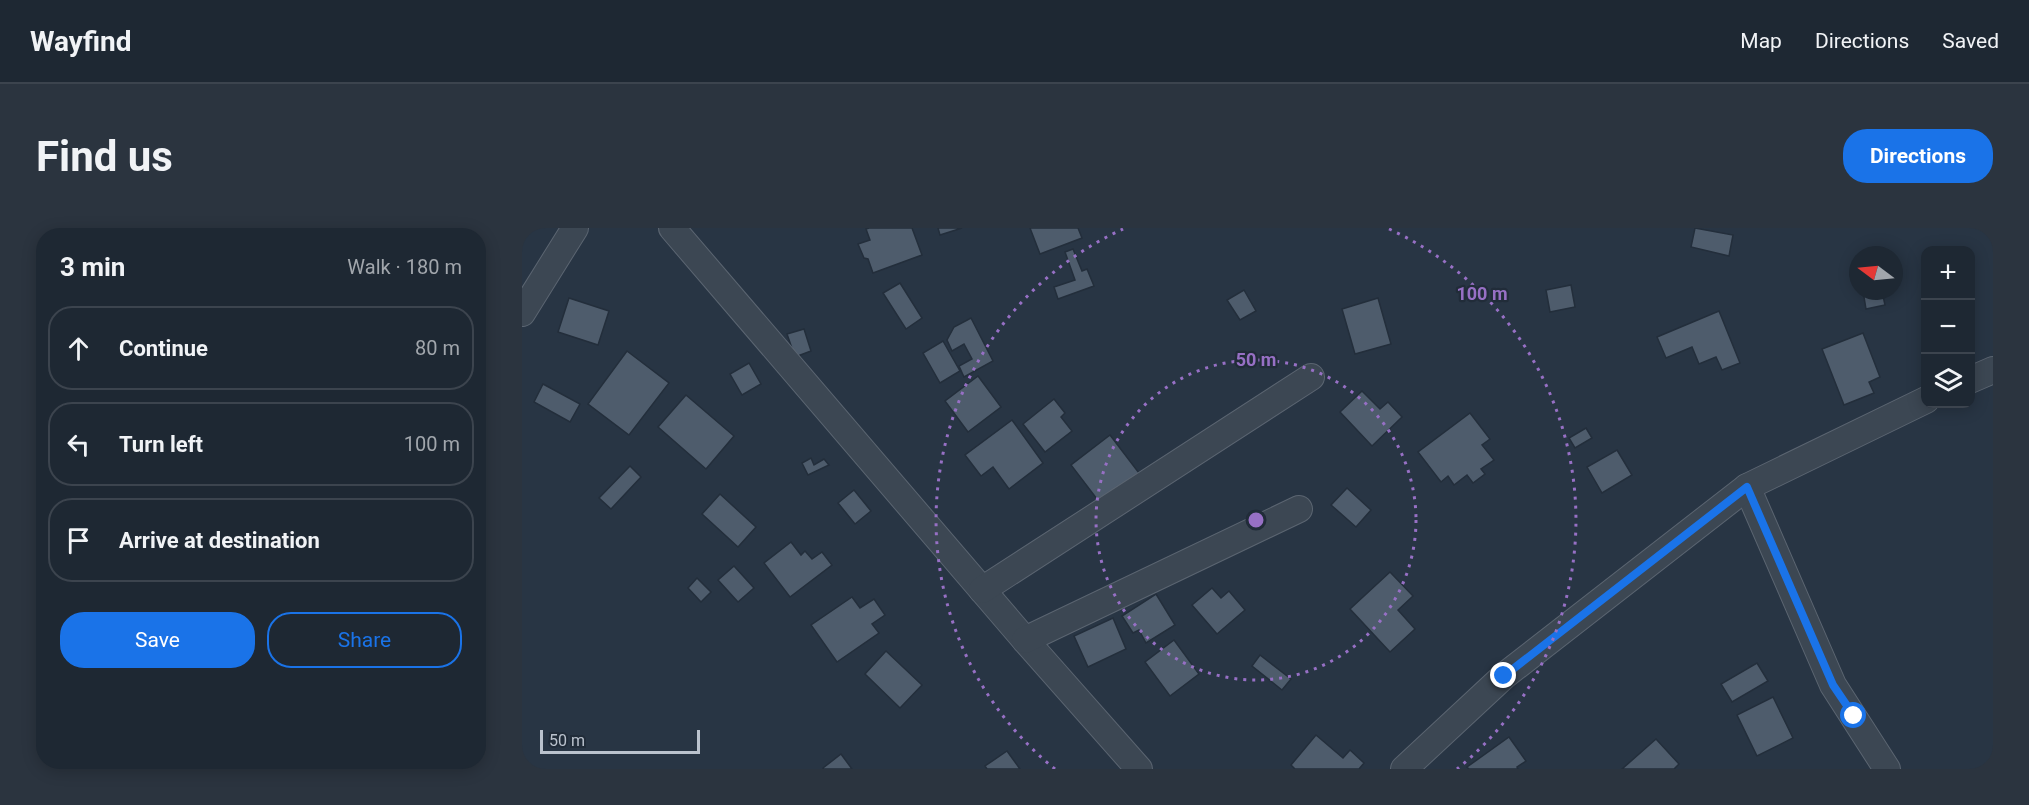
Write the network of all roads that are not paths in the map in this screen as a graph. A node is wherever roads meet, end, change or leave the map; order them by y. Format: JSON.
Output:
{"nodes":[{"id":1,"x":575,"y":228,"type":"edge"},
{"id":2,"x":672,"y":228,"type":"edge"},
{"id":3,"x":522,"y":313,"type":"edge"},
{"id":4,"x":1993,"y":370,"type":"edge"},
{"id":5,"x":1311,"y":377,"type":"dead end"},
{"id":6,"x":1975,"y":378,"type":"edge"},
{"id":7,"x":1921,"y":402,"type":"edge"},
{"id":8,"x":1747,"y":487,"type":"junction"},
{"id":9,"x":1299,"y":509,"type":"dead end"},
{"id":10,"x":982,"y":590,"type":"junction"},
{"id":11,"x":1025,"y":640,"type":"junction"},
{"id":12,"x":1139,"y":769,"type":"edge"},
{"id":13,"x":1404,"y":769,"type":"edge"},
{"id":14,"x":1887,"y":769,"type":"edge"}],
"edges":[{"from":1,"to":3,"type":"street"},
{"from":2,"to":10,"type":"street"},
{"from":4,"to":6,"type":"street"},
{"from":5,"to":10,"type":"street"},
{"from":7,"to":8,"type":"street"},
{"from":8,"to":13,"type":"street"},
{"from":8,"to":14,"type":"street"},
{"from":9,"to":11,"type":"street"},
{"from":10,"to":11,"type":"street"},
{"from":11,"to":12,"type":"street"}]}
